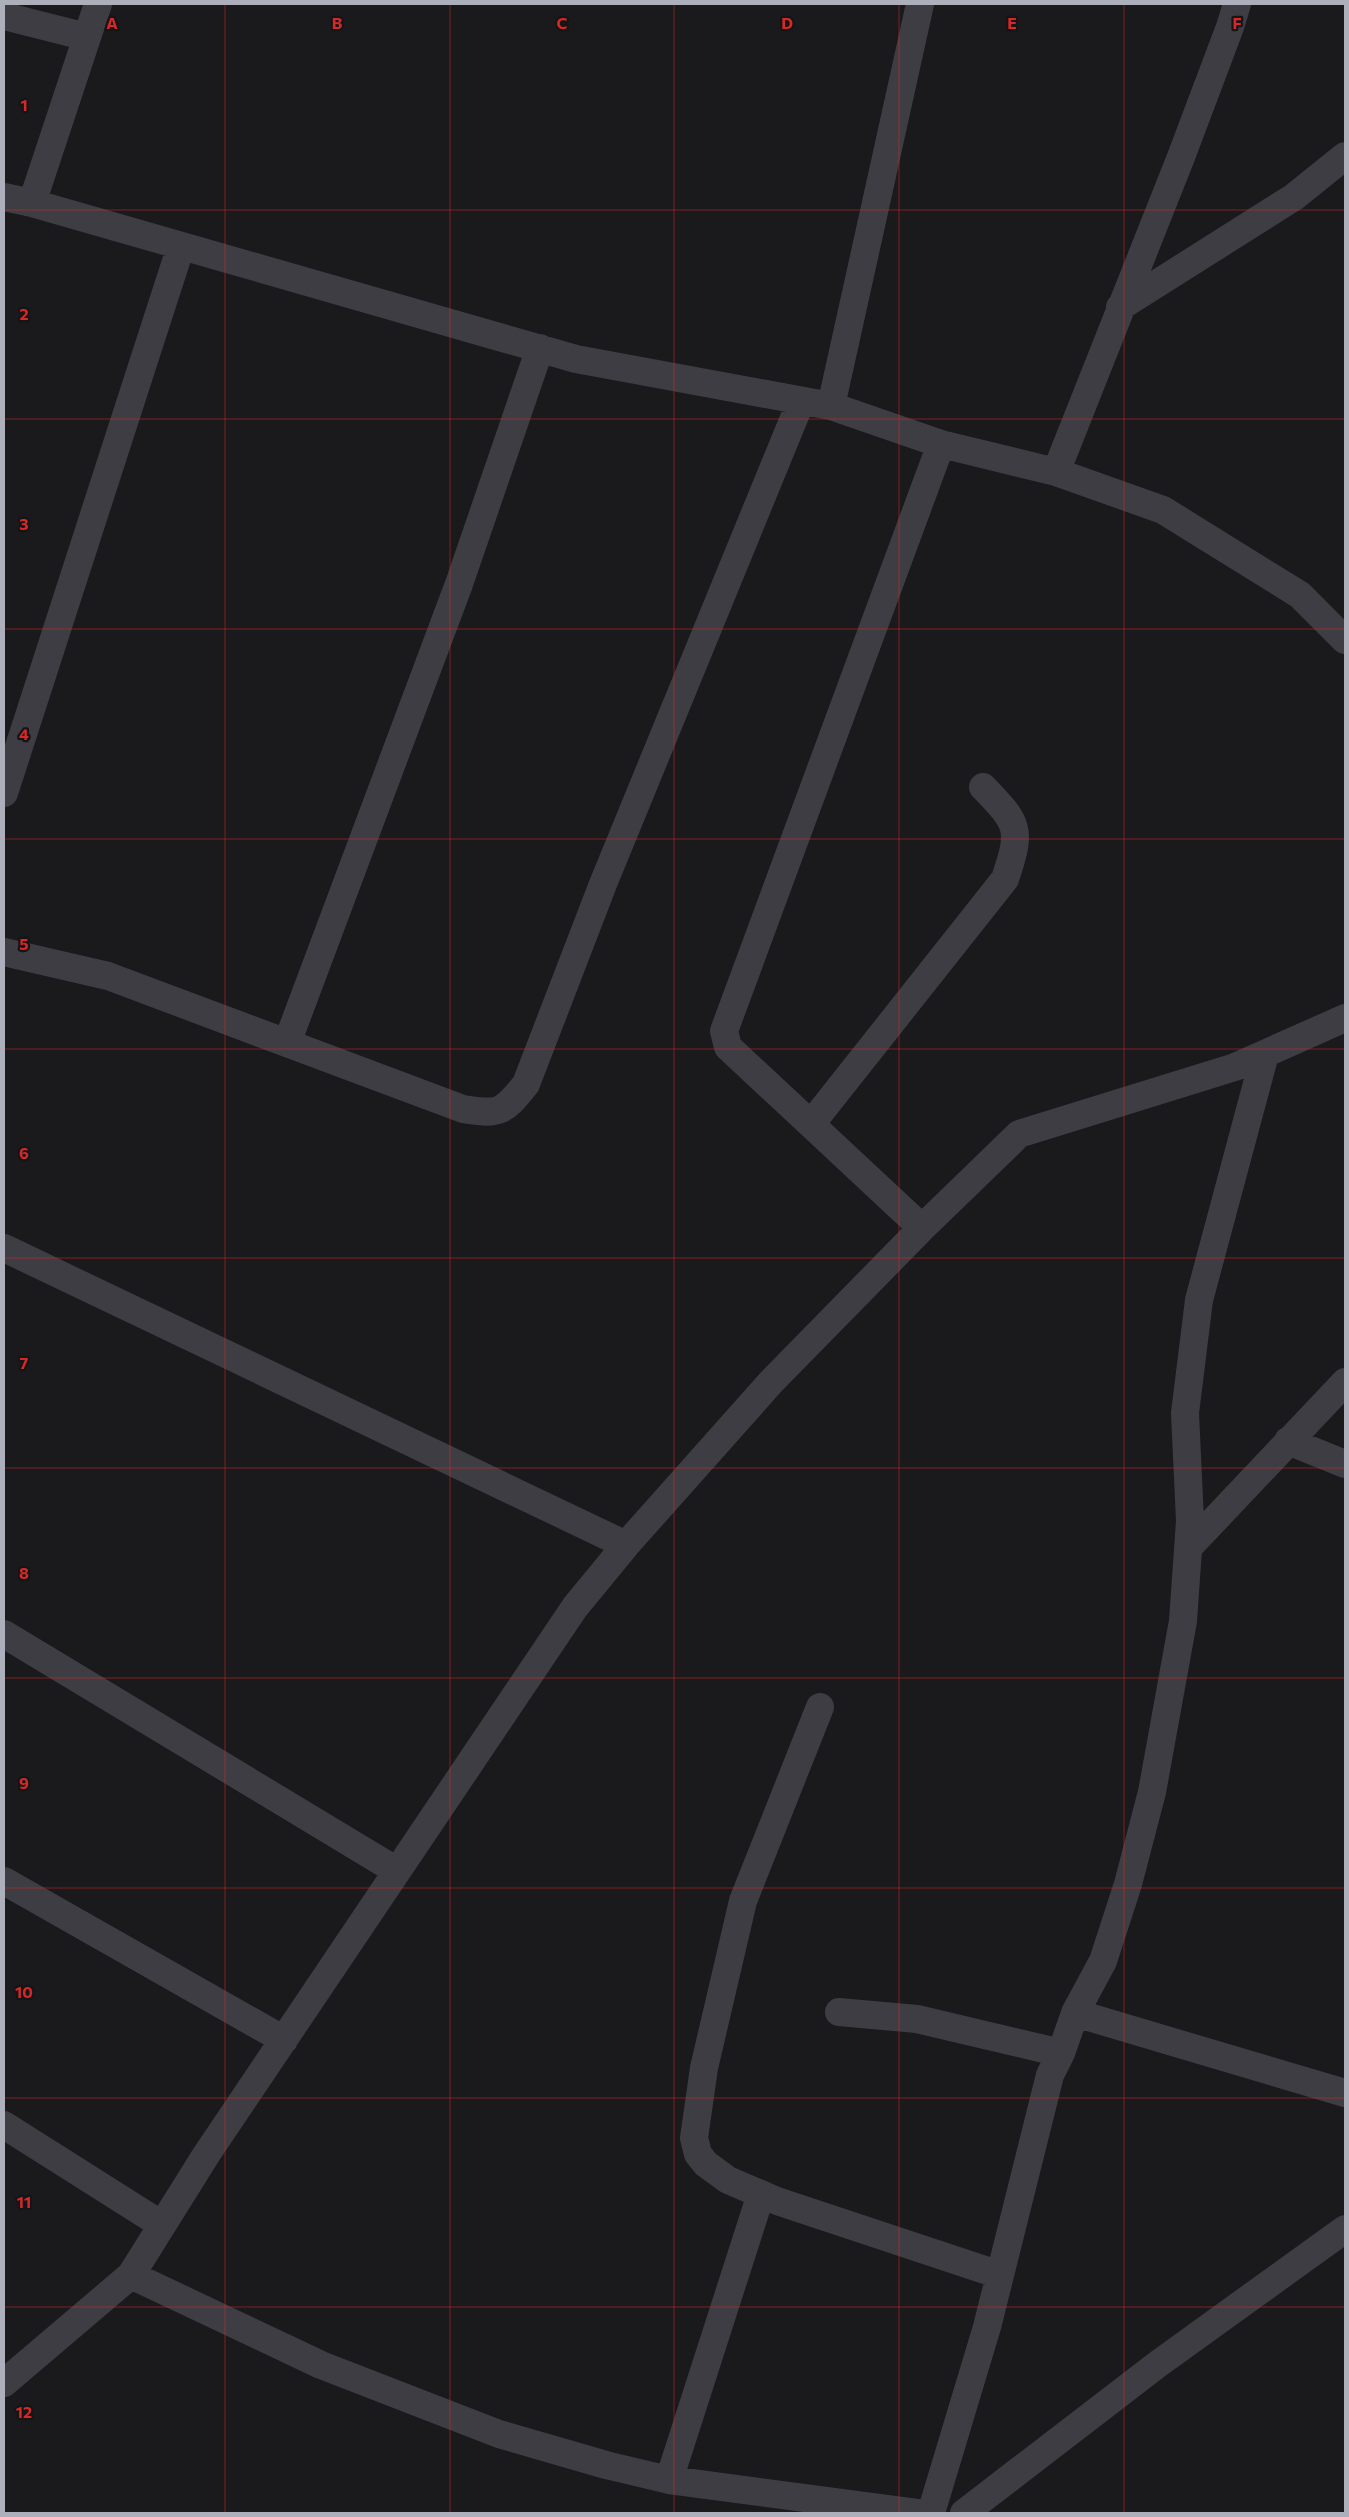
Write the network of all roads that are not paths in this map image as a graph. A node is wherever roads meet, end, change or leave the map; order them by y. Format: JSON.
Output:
{"nodes":[{"id":1,"x":98,"y":4,"type":"edge"},
{"id":2,"x":920,"y":4,"type":"edge"},
{"id":3,"x":1237,"y":4,"type":"edge"},
{"id":4,"x":4,"y":16,"type":"edge"},
{"id":5,"x":87,"y":37,"type":"junction"},
{"id":6,"x":1345,"y":156,"type":"edge"},
{"id":7,"x":4,"y":197,"type":"edge"},
{"id":8,"x":32,"y":203,"type":"junction"},
{"id":9,"x":181,"y":246,"type":"junction"},
{"id":10,"x":1120,"y":307,"type":"junction"},
{"id":11,"x":540,"y":348,"type":"junction"},
{"id":12,"x":801,"y":401,"type":"junction"},
{"id":13,"x":831,"y":406,"type":"junction"},
{"id":14,"x":941,"y":444,"type":"junction"},
{"id":15,"x":1056,"y":472,"type":"junction"},
{"id":16,"x":1345,"y":640,"type":"edge"},
{"id":17,"x":983,"y":787,"type":"dead end"},
{"id":18,"x":4,"y":793,"type":"edge"},
{"id":19,"x":4,"y":952,"type":"edge"},
{"id":20,"x":1345,"y":1018,"type":"edge"},
{"id":21,"x":287,"y":1043,"type":"junction"},
{"id":22,"x":1265,"y":1054,"type":"junction"},
{"id":23,"x":811,"y":1124,"type":"junction"},
{"id":24,"x":922,"y":1228,"type":"junction"},
{"id":25,"x":4,"y":1248,"type":"edge"},
{"id":26,"x":1345,"y":1382,"type":"edge"},
{"id":27,"x":1288,"y":1441,"type":"junction"},
{"id":28,"x":1345,"y":1464,"type":"edge"},
{"id":29,"x":626,"y":1545,"type":"junction"},
{"id":30,"x":1188,"y":1548,"type":"junction"},
{"id":31,"x":4,"y":1634,"type":"edge"},
{"id":32,"x":820,"y":1707,"type":"dead end"},
{"id":33,"x":397,"y":1871,"type":"junction"},
{"id":34,"x":4,"y":1881,"type":"edge"},
{"id":35,"x":839,"y":2012,"type":"dead end"},
{"id":36,"x":1075,"y":2013,"type":"junction"},
{"id":37,"x":284,"y":2040,"type":"junction"},
{"id":38,"x":1061,"y":2053,"type":"junction"},
{"id":39,"x":1345,"y":2092,"type":"edge"},
{"id":40,"x":4,"y":2125,"type":"edge"},
{"id":41,"x":761,"y":2194,"type":"junction"},
{"id":42,"x":162,"y":2225,"type":"junction"},
{"id":43,"x":1345,"y":2229,"type":"edge"},
{"id":44,"x":1000,"y":2274,"type":"junction"},
{"id":45,"x":131,"y":2275,"type":"junction"},
{"id":46,"x":4,"y":2383,"type":"edge"},
{"id":47,"x":669,"y":2480,"type":"junction"},
{"id":48,"x":918,"y":2513,"type":"edge"},
{"id":49,"x":931,"y":2513,"type":"edge"},
{"id":50,"x":964,"y":2513,"type":"edge"}],
"edges":[{"from":1,"to":5,"type":"street"},
{"from":2,"to":13,"type":"street"},
{"from":3,"to":10,"type":"street"},
{"from":4,"to":5,"type":"street"},
{"from":5,"to":8,"type":"street"},
{"from":6,"to":10,"type":"street"},
{"from":7,"to":8,"type":"street"},
{"from":8,"to":9,"type":"street"},
{"from":9,"to":11,"type":"street"},
{"from":9,"to":18,"type":"street"},
{"from":10,"to":15,"type":"street"},
{"from":11,"to":12,"type":"street"},
{"from":11,"to":21,"type":"street"},
{"from":12,"to":13,"type":"street"},
{"from":12,"to":21,"type":"street"},
{"from":13,"to":14,"type":"street"},
{"from":14,"to":15,"type":"street"},
{"from":14,"to":23,"type":"street"},
{"from":15,"to":16,"type":"street"},
{"from":17,"to":23,"type":"street"},
{"from":19,"to":21,"type":"street"},
{"from":20,"to":22,"type":"street"},
{"from":22,"to":24,"type":"street"},
{"from":22,"to":30,"type":"street"},
{"from":23,"to":24,"type":"street"},
{"from":24,"to":29,"type":"street"},
{"from":25,"to":29,"type":"street"},
{"from":26,"to":27,"type":"street"},
{"from":27,"to":28,"type":"street"},
{"from":27,"to":30,"type":"street"},
{"from":29,"to":33,"type":"street"},
{"from":30,"to":36,"type":"street"},
{"from":31,"to":33,"type":"street"},
{"from":32,"to":41,"type":"street"},
{"from":33,"to":37,"type":"street"},
{"from":34,"to":37,"type":"street"},
{"from":35,"to":38,"type":"street"},
{"from":36,"to":38,"type":"street"},
{"from":36,"to":39,"type":"street"},
{"from":37,"to":42,"type":"street"},
{"from":38,"to":44,"type":"street"},
{"from":40,"to":42,"type":"street"},
{"from":41,"to":44,"type":"street"},
{"from":41,"to":47,"type":"street"},
{"from":42,"to":45,"type":"street"},
{"from":43,"to":50,"type":"street"},
{"from":44,"to":49,"type":"street"},
{"from":45,"to":46,"type":"street"},
{"from":45,"to":47,"type":"street"},
{"from":47,"to":48,"type":"street"}]}
